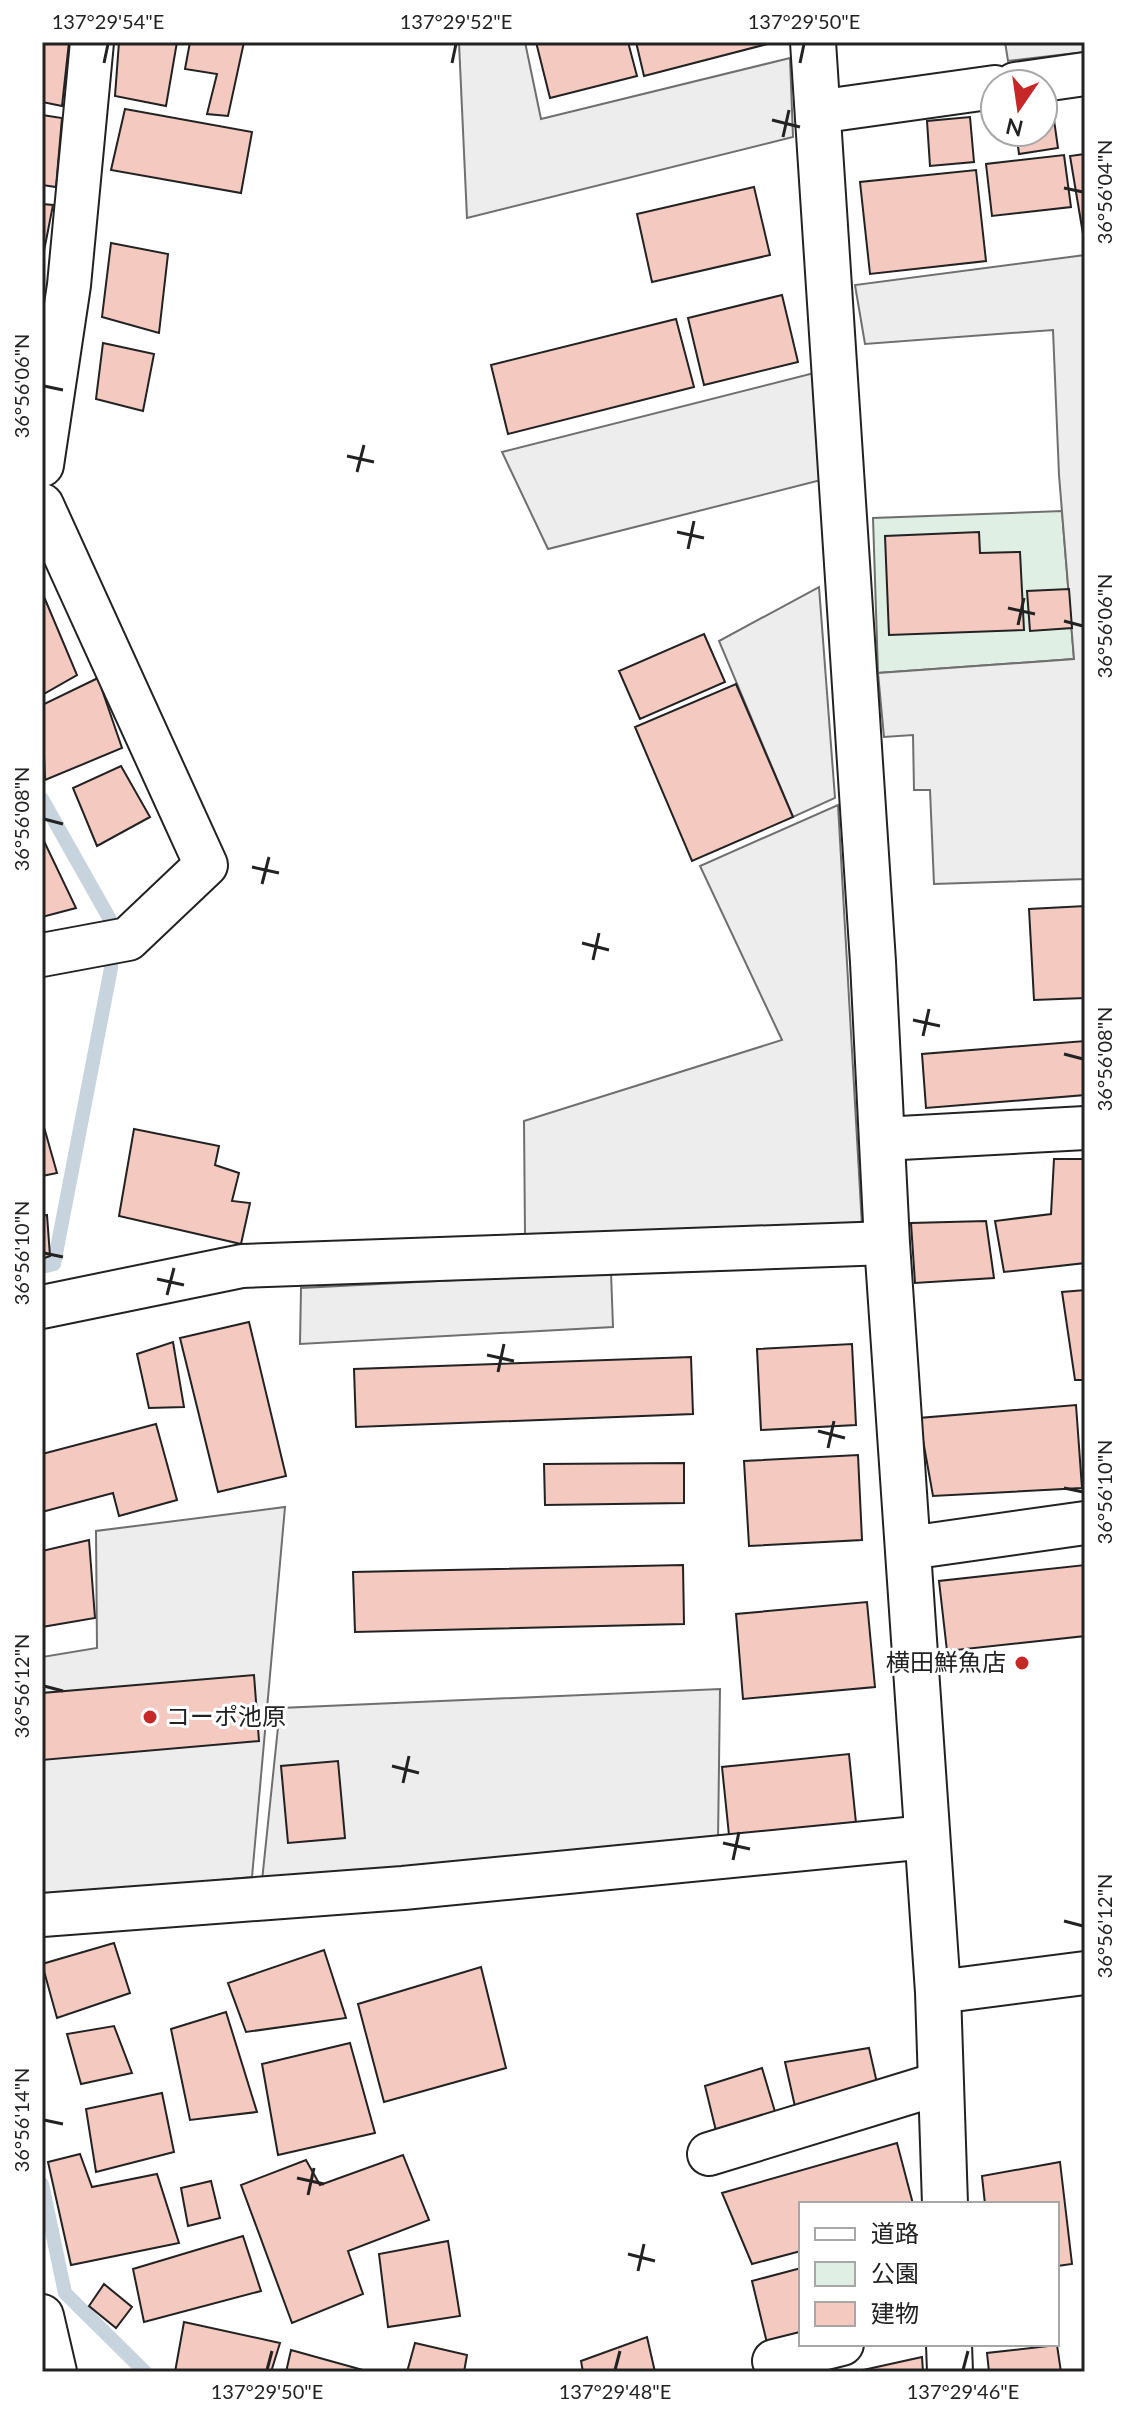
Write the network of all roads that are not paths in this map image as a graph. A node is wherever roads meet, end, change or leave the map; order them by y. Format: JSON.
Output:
{"nodes":[{"id":1,"x":92,"y":42,"type":"edge"},
{"id":2,"x":813,"y":42,"type":"edge"},
{"id":3,"x":1085,"y":74,"type":"edge"},
{"id":4,"x":1059,"y":78,"type":"edge"},
{"id":5,"x":979,"y":89,"type":"edge"},
{"id":6,"x":817,"y":112,"type":"junction"},
{"id":7,"x":42,"y":465,"type":"edge"},
{"id":8,"x":42,"y":505,"type":"edge"},
{"id":9,"x":42,"y":955,"type":"edge"},
{"id":10,"x":1085,"y":1128,"type":"edge"},
{"id":11,"x":882,"y":1139,"type":"junction"},
{"id":12,"x":887,"y":1243,"type":"junction"},
{"id":13,"x":42,"y":1307,"type":"edge"},
{"id":14,"x":1085,"y":1523,"type":"edge"},
{"id":15,"x":909,"y":1548,"type":"junction"},
{"id":16,"x":927,"y":1837,"type":"junction"},
{"id":17,"x":42,"y":1915,"type":"edge"},
{"id":18,"x":1085,"y":1973,"type":"edge"},
{"id":19,"x":938,"y":1992,"type":"junction"},
{"id":20,"x":941,"y":2083,"type":"junction"},
{"id":21,"x":709,"y":2154,"type":"dead end"},
{"id":22,"x":945,"y":2202,"type":"edge"},
{"id":23,"x":42,"y":2316,"type":"edge"},
{"id":24,"x":834,"y":2346,"type":"edge"},
{"id":25,"x":949,"y":2346,"type":"edge"},
{"id":26,"x":774,"y":2361,"type":"dead end"},
{"id":27,"x":55,"y":2372,"type":"edge"},
{"id":28,"x":950,"y":2372,"type":"edge"}],
"edges":[{"from":1,"to":7,"type":"street"},
{"from":2,"to":6,"type":"street"},
{"from":3,"to":4,"type":"street"},
{"from":5,"to":6,"type":"street"},
{"from":6,"to":11,"type":"street"},
{"from":8,"to":9,"type":"street"},
{"from":10,"to":11,"type":"street"},
{"from":11,"to":12,"type":"street"},
{"from":12,"to":13,"type":"street"},
{"from":12,"to":15,"type":"street"},
{"from":14,"to":15,"type":"street"},
{"from":15,"to":16,"type":"street"},
{"from":16,"to":17,"type":"street"},
{"from":16,"to":19,"type":"street"},
{"from":18,"to":19,"type":"street"},
{"from":19,"to":20,"type":"street"},
{"from":20,"to":21,"type":"street"},
{"from":20,"to":22,"type":"street"},
{"from":23,"to":27,"type":"street"},
{"from":24,"to":26,"type":"street"},
{"from":25,"to":28,"type":"street"}]}
